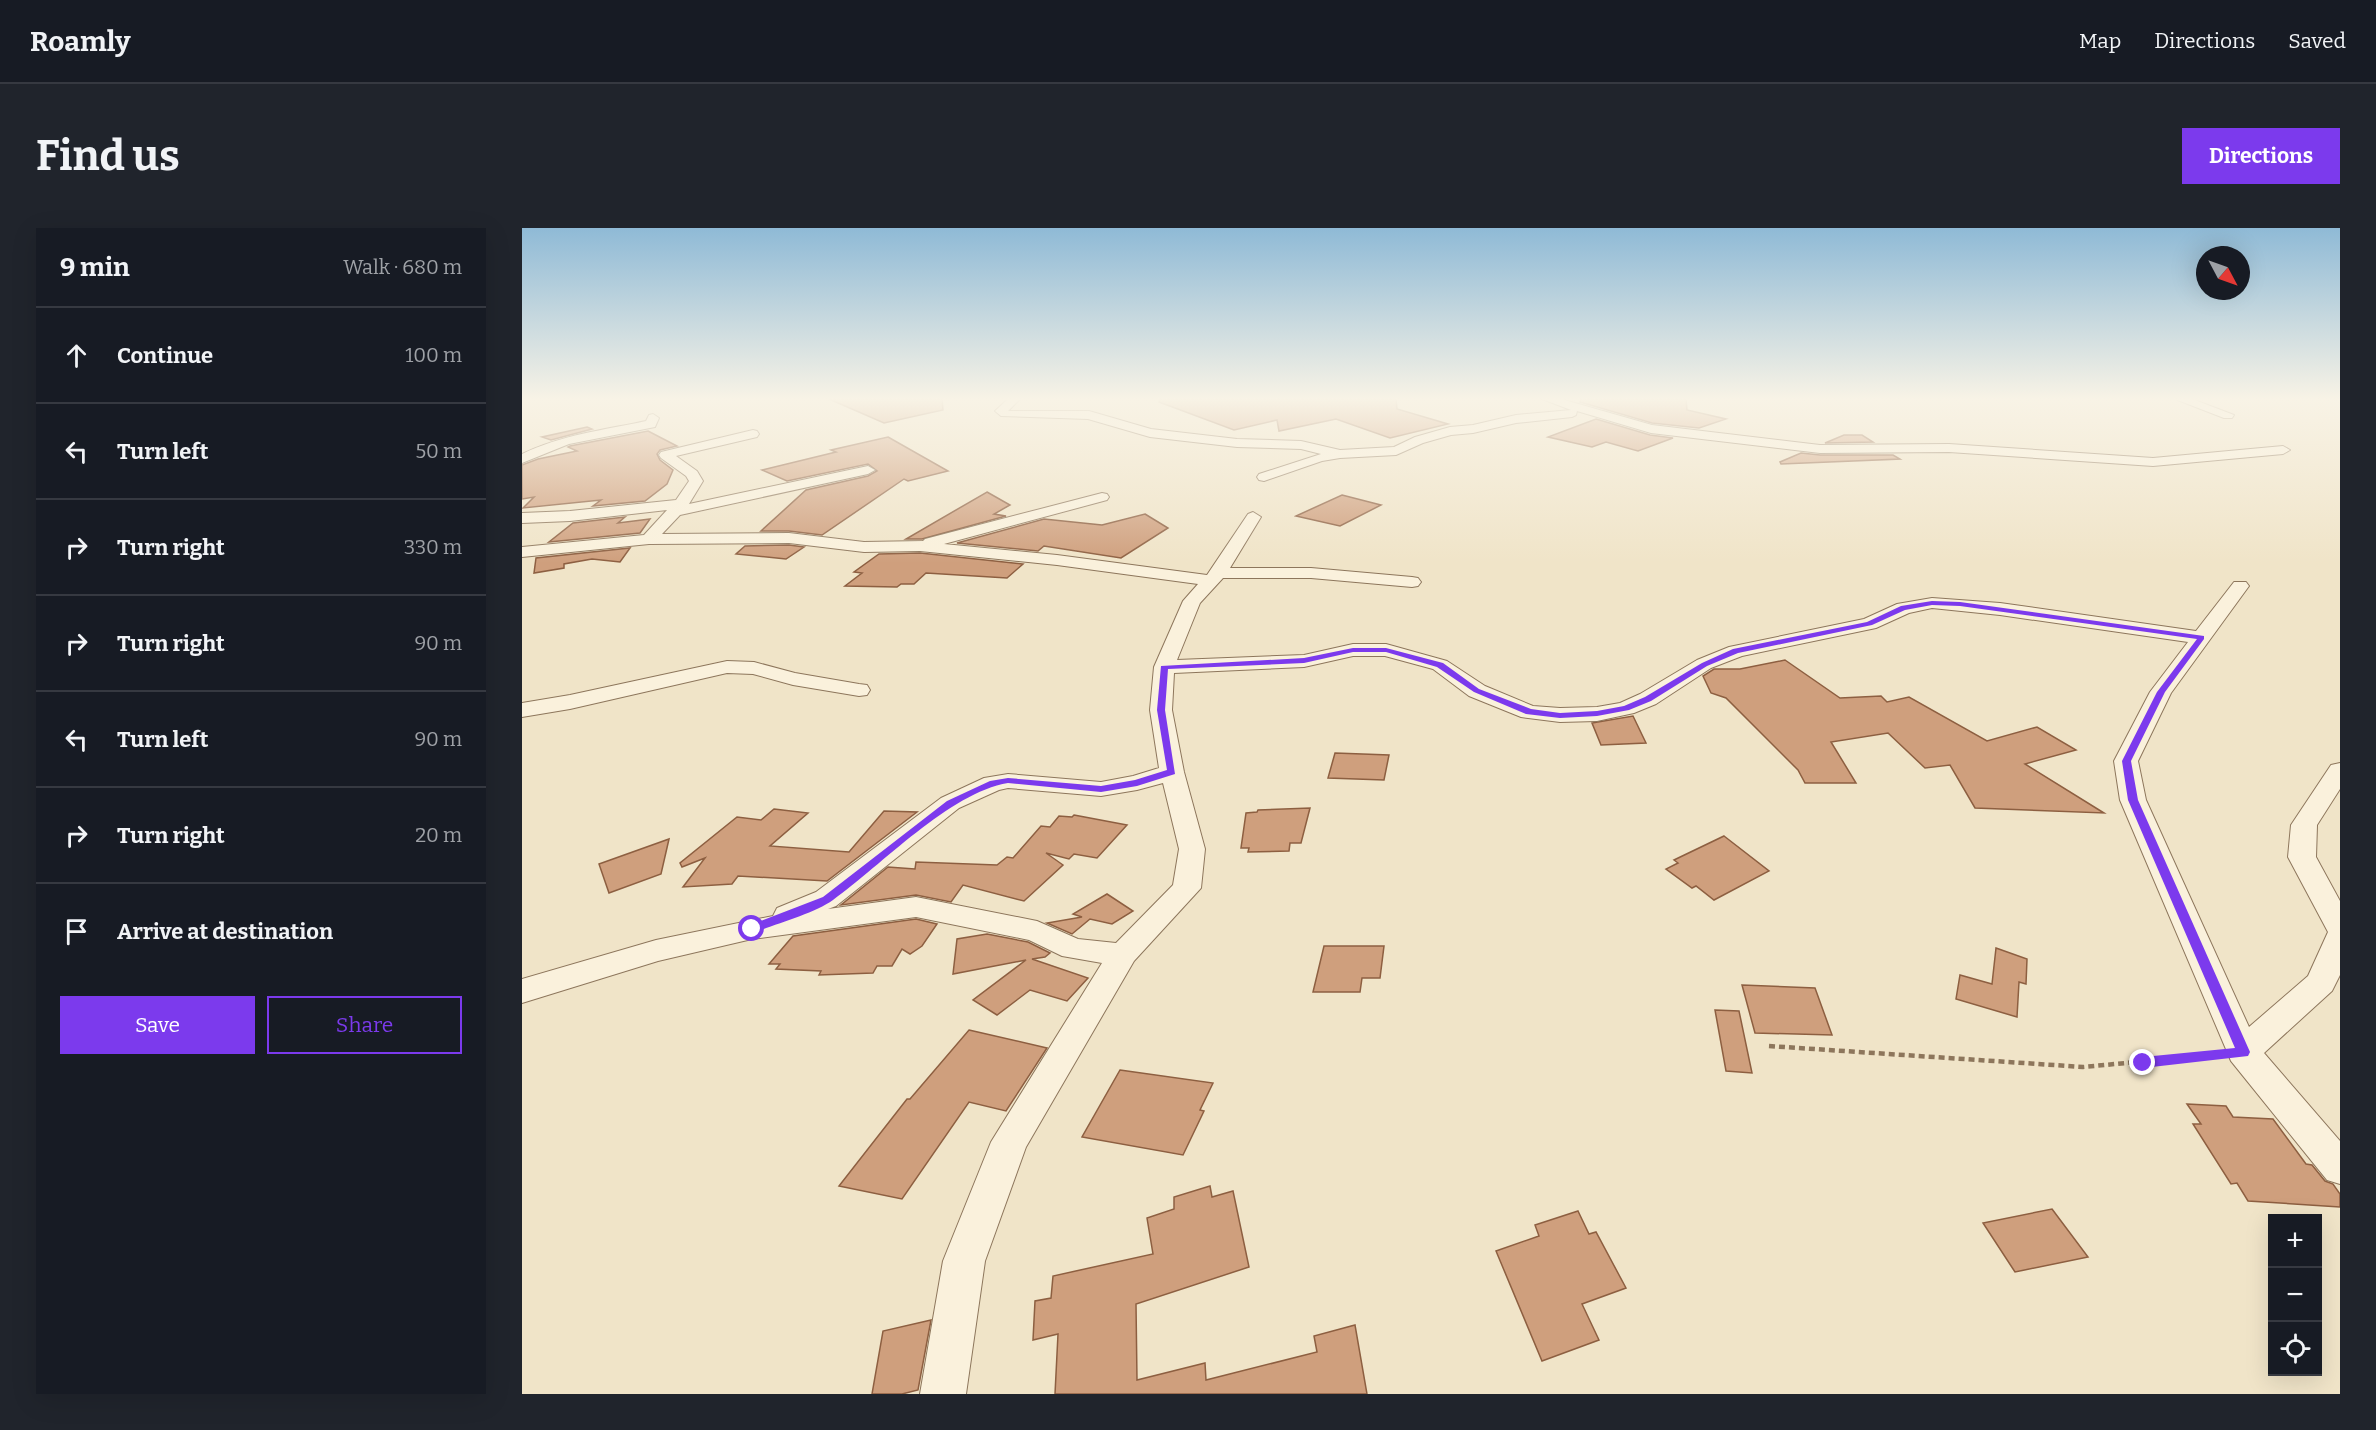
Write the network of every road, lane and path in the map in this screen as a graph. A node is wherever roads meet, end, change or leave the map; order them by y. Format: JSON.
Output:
{"nodes":[{"id":1,"x":671,"y":453,"type":"edge"},
{"id":2,"x":1351,"y":453,"type":"edge"},
{"id":3,"x":2028,"y":453,"type":"edge"},
{"id":4,"x":2246,"y":453,"type":"edge"},
{"id":5,"x":1340,"y":454,"type":"joint"},
{"id":6,"x":868,"y":470,"type":"dead end"},
{"id":7,"x":1264,"y":477,"type":"dead end"},
{"id":8,"x":1102,"y":496,"type":"dead end"},
{"id":9,"x":678,"y":508,"type":"junction"},
{"id":10,"x":1253,"y":517,"type":"dead end"},
{"id":11,"x":522,"y":518,"type":"edge"},
{"id":12,"x":649,"y":539,"type":"junction"},
{"id":13,"x":920,"y":546,"type":"junction"},
{"id":14,"x":522,"y":552,"type":"edge"},
{"id":15,"x":1215,"y":577,"type":"junction"},
{"id":16,"x":1412,"y":582,"type":"dead end"},
{"id":17,"x":2240,"y":586,"type":"dead end"},
{"id":18,"x":2202,"y":638,"type":"junction"},
{"id":19,"x":1164,"y":667,"type":"junction"},
{"id":20,"x":859,"y":690,"type":"dead end"},
{"id":21,"x":522,"y":710,"type":"edge"},
{"id":22,"x":2340,"y":770,"type":"edge"},
{"id":23,"x":1172,"y":772,"type":"junction"},
{"id":24,"x":2340,"y":928,"type":"edge"},
{"id":25,"x":752,"y":929,"type":"junction"},
{"id":26,"x":2340,"y":937,"type":"edge"},
{"id":27,"x":1123,"y":954,"type":"junction"},
{"id":28,"x":522,"y":991,"type":"edge"},
{"id":29,"x":1769,"y":1047,"type":"dead end"},
{"id":30,"x":2243,"y":1052,"type":"junction"},
{"id":31,"x":2340,"y":1168,"type":"edge"},
{"id":32,"x":943,"y":1394,"type":"edge"}],
"edges":[{"from":1,"to":9,"type":"street"},
{"from":2,"to":5,"type":"street"},
{"from":3,"to":4,"type":"street"},
{"from":5,"to":7,"type":"street"},
{"from":6,"to":9,"type":"street"},
{"from":8,"to":13,"type":"street"},
{"from":9,"to":11,"type":"street"},
{"from":9,"to":12,"type":"street"},
{"from":10,"to":15,"type":"street"},
{"from":12,"to":13,"type":"street"},
{"from":12,"to":14,"type":"street"},
{"from":13,"to":15,"type":"street"},
{"from":15,"to":16,"type":"street"},
{"from":15,"to":19,"type":"street"},
{"from":17,"to":18,"type":"street"},
{"from":18,"to":19,"type":"street"},
{"from":18,"to":30,"type":"street"},
{"from":19,"to":23,"type":"street"},
{"from":20,"to":21,"type":"street"},
{"from":22,"to":24,"type":"street"},
{"from":23,"to":25,"type":"street"},
{"from":23,"to":27,"type":"street"},
{"from":25,"to":27,"type":"street"},
{"from":25,"to":28,"type":"street"},
{"from":26,"to":30,"type":"street"},
{"from":27,"to":32,"type":"street"},
{"from":29,"to":30,"type":"path"},
{"from":30,"to":31,"type":"street"}]}
